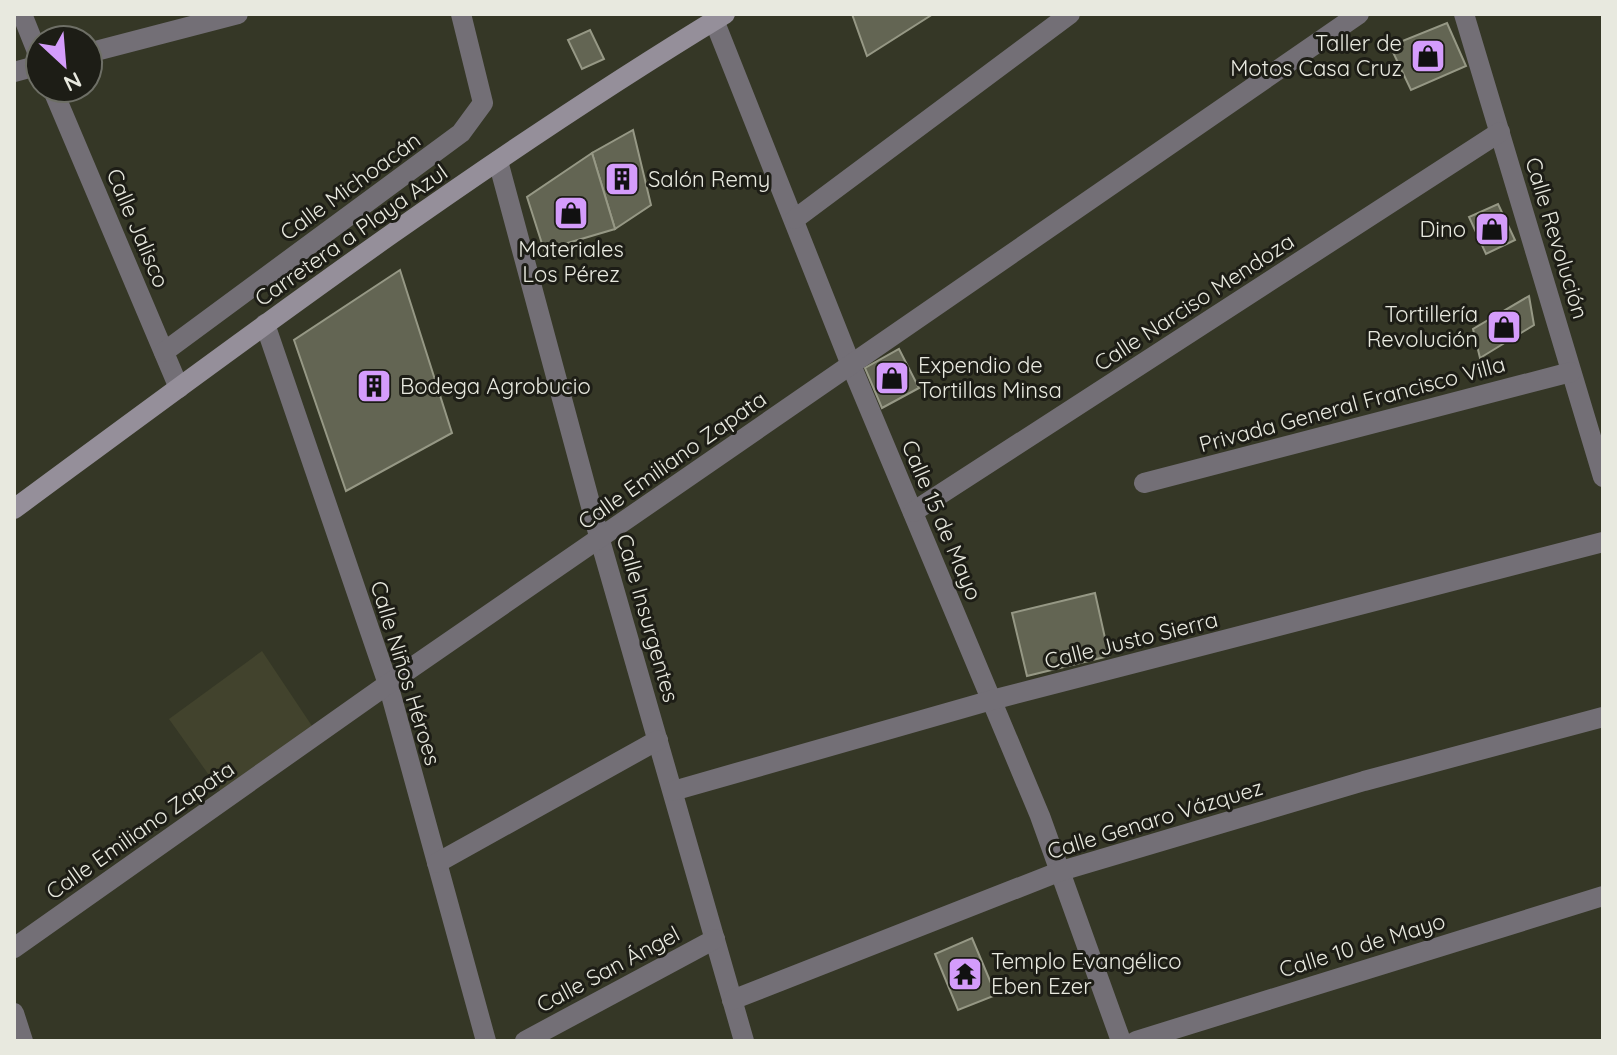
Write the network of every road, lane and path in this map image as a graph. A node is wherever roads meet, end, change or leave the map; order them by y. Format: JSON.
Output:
{"nodes":[{"id":1,"x":238,"y":14,"type":"edge"},
{"id":2,"x":461,"y":14,"type":"edge"},
{"id":3,"x":1070,"y":14,"type":"edge"},
{"id":4,"x":1359,"y":14,"type":"edge"},
{"id":5,"x":1464,"y":14,"type":"edge"},
{"id":6,"x":719,"y":17,"type":"edge"},
{"id":7,"x":104,"y":49,"type":"edge"},
{"id":8,"x":59,"y":104,"type":"edge"},
{"id":9,"x":1500,"y":132,"type":"junction"},
{"id":10,"x":498,"y":161,"type":"junction"},
{"id":11,"x":795,"y":219,"type":"junction"},
{"id":12,"x":265,"y":324,"type":"junction"},
{"id":13,"x":164,"y":352,"type":"junction"},
{"id":14,"x":851,"y":365,"type":"junction"},
{"id":15,"x":1571,"y":372,"type":"junction"},
{"id":16,"x":179,"y":388,"type":"junction"},
{"id":17,"x":1598,"y":449,"type":"edge"},
{"id":18,"x":1603,"y":477,"type":"edge"},
{"id":19,"x":1144,"y":483,"type":"dead end"},
{"id":20,"x":14,"y":509,"type":"edge"},
{"id":21,"x":913,"y":512,"type":"junction"},
{"id":22,"x":600,"y":540,"type":"junction"},
{"id":23,"x":1603,"y":542,"type":"edge"},
{"id":24,"x":388,"y":684,"type":"junction"},
{"id":25,"x":992,"y":700,"type":"junction"},
{"id":26,"x":1603,"y":717,"type":"edge"},
{"id":27,"x":658,"y":740,"type":"junction"},
{"id":28,"x":673,"y":791,"type":"junction"},
{"id":29,"x":437,"y":863,"type":"junction"},
{"id":30,"x":1061,"y":871,"type":"junction"},
{"id":31,"x":1603,"y":896,"type":"edge"},
{"id":32,"x":715,"y":939,"type":"junction"},
{"id":33,"x":14,"y":948,"type":"edge"},
{"id":34,"x":732,"y":1000,"type":"junction"},
{"id":35,"x":14,"y":1013,"type":"edge"},
{"id":36,"x":23,"y":1041,"type":"edge"},
{"id":37,"x":486,"y":1041,"type":"edge"},
{"id":38,"x":525,"y":1041,"type":"edge"},
{"id":39,"x":744,"y":1041,"type":"edge"},
{"id":40,"x":1121,"y":1041,"type":"edge"},
{"id":41,"x":1136,"y":1041,"type":"edge"}],
"edges":[{"from":1,"to":7,"type":"street"},
{"from":2,"to":13,"type":"street","name":"Calle Michoacán"},
{"from":3,"to":11,"type":"street"},
{"from":4,"to":14,"type":"street","name":"Calle Emiliano Zapata"},
{"from":5,"to":9,"type":"street","name":"Calle Revolución"},
{"from":6,"to":10,"type":"main road","name":"Carretera a Playa Azul"},
{"from":6,"to":11,"type":"street","name":"Calle 15 de Mayo"},
{"from":8,"to":13,"type":"street","name":"Calle Jalisco"},
{"from":9,"to":15,"type":"street","name":"Calle Revolución"},
{"from":9,"to":21,"type":"street","name":"Calle Narciso Mendoza"},
{"from":10,"to":12,"type":"main road","name":"Carretera a Playa Azul"},
{"from":10,"to":22,"type":"street","name":"Calle Insurgentes"},
{"from":11,"to":14,"type":"street","name":"Calle 15 de Mayo"},
{"from":12,"to":16,"type":"main road","name":"Carretera a Playa Azul"},
{"from":12,"to":24,"type":"street","name":"Calle Niños Héroes"},
{"from":13,"to":16,"type":"street","name":"Calle Jalisco"},
{"from":14,"to":21,"type":"street","name":"Calle 15 de Mayo"},
{"from":14,"to":22,"type":"street","name":"Calle Emiliano Zapata"},
{"from":15,"to":17,"type":"street","name":"Calle Revolución"},
{"from":15,"to":19,"type":"street","name":"Privada General Francisco Villa"},
{"from":16,"to":20,"type":"main road","name":"Carretera a Playa Azul"},
{"from":17,"to":18,"type":"street","name":"Calle Revolución"},
{"from":21,"to":25,"type":"street","name":"Calle 15 de Mayo"},
{"from":22,"to":24,"type":"street","name":"Calle Emiliano Zapata"},
{"from":22,"to":27,"type":"street","name":"Calle Insurgentes"},
{"from":23,"to":25,"type":"street","name":"Calle Justo Sierra"},
{"from":24,"to":29,"type":"street","name":"Calle Niños Héroes"},
{"from":24,"to":33,"type":"street","name":"Calle Emiliano Zapata"},
{"from":25,"to":28,"type":"street","name":"Calle Justo Sierra"},
{"from":25,"to":30,"type":"street","name":"Calle 15 de Mayo"},
{"from":26,"to":30,"type":"street","name":"Calle Genaro Vázquez"},
{"from":27,"to":28,"type":"street","name":"Calle Insurgentes"},
{"from":27,"to":29,"type":"street"},
{"from":28,"to":32,"type":"street","name":"Calle Insurgentes"},
{"from":29,"to":37,"type":"street","name":"Calle Niños Héroes"},
{"from":30,"to":34,"type":"street","name":"Calle Genaro Vázquez"},
{"from":30,"to":40,"type":"street","name":"Calle 15 de Mayo"},
{"from":31,"to":41,"type":"street","name":"Calle 10 de Mayo"},
{"from":32,"to":34,"type":"street","name":"Calle Insurgentes"},
{"from":32,"to":38,"type":"street","name":"Calle San Ángel"},
{"from":34,"to":39,"type":"street","name":"Calle Insurgentes"},
{"from":35,"to":36,"type":"street"}]}
